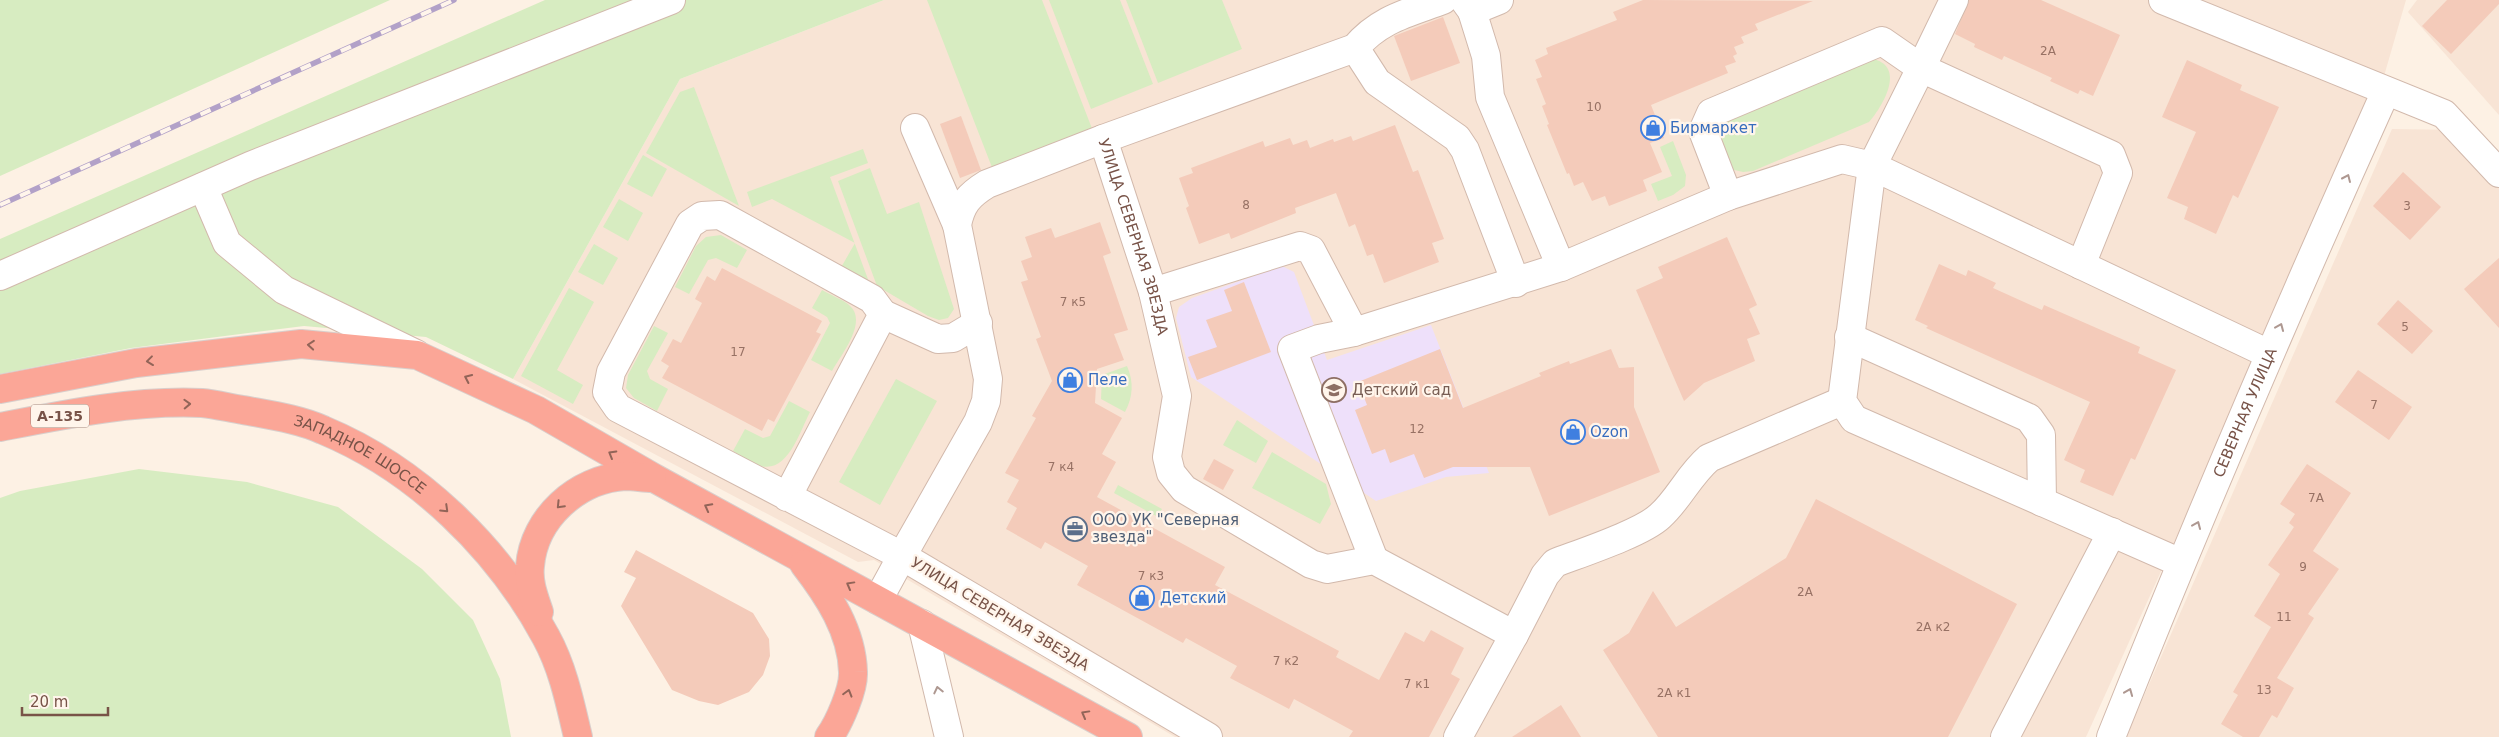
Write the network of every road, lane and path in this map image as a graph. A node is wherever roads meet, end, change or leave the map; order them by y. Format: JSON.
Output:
{"nodes":[{"id":1,"x":672,"y":0,"type":"edge"},
{"id":2,"x":1442,"y":0,"type":"edge"},
{"id":3,"x":1499,"y":0,"type":"edge"},
{"id":4,"x":1954,"y":0,"type":"edge"},
{"id":5,"x":2164,"y":0,"type":"edge"},
{"id":6,"x":1468,"y":5,"type":"edge"},
{"id":7,"x":1355,"y":48,"type":"junction"},
{"id":8,"x":1921,"y":68,"type":"junction"},
{"id":9,"x":2386,"y":91,"type":"junction"},
{"id":10,"x":915,"y":128,"type":"dead end"},
{"id":11,"x":1103,"y":139,"type":"junction"},
{"id":12,"x":1872,"y":166,"type":"junction"},
{"id":13,"x":2499,"y":173,"type":"edge"},
{"id":14,"x":203,"y":187,"type":"junction"},
{"id":15,"x":1728,"y":196,"type":"junction"},
{"id":16,"x":957,"y":226,"type":"junction"},
{"id":17,"x":2081,"y":265,"type":"junction"},
{"id":18,"x":1561,"y":267,"type":"junction"},
{"id":19,"x":0,"y":276,"type":"edge"},
{"id":20,"x":1516,"y":283,"type":"junction"},
{"id":21,"x":1154,"y":292,"type":"junction"},
{"id":22,"x":883,"y":314,"type":"junction"},
{"id":23,"x":978,"y":323,"type":"junction"},
{"id":24,"x":1354,"y":332,"type":"junction"},
{"id":25,"x":1849,"y":337,"type":"junction"},
{"id":26,"x":2269,"y":354,"type":"junction"},
{"id":27,"x":417,"y":355,"type":"junction"},
{"id":28,"x":0,"y":389,"type":"edge"},
{"id":29,"x":1842,"y":401,"type":"junction"},
{"id":30,"x":0,"y":427,"type":"edge"},
{"id":31,"x":654,"y":478,"type":"junction"},
{"id":32,"x":787,"y":497,"type":"junction"},
{"id":33,"x":2042,"y":502,"type":"junction"},
{"id":34,"x":2112,"y":532,"type":"junction"},
{"id":35,"x":799,"y":556,"type":"junction"},
{"id":36,"x":902,"y":556,"type":"junction"},
{"id":37,"x":1374,"y":560,"type":"junction"},
{"id":38,"x":2181,"y":563,"type":"junction"},
{"id":39,"x":878,"y":600,"type":"junction"},
{"id":40,"x":922,"y":624,"type":"junction"},
{"id":41,"x":1514,"y":635,"type":"junction"},
{"id":42,"x":547,"y":638,"type":"junction"},
{"id":43,"x":566,"y":685,"type":"junction"},
{"id":44,"x":578,"y":737,"type":"edge"},
{"id":45,"x":599,"y":737,"type":"edge"},
{"id":46,"x":829,"y":737,"type":"edge"},
{"id":47,"x":949,"y":737,"type":"edge"},
{"id":48,"x":1128,"y":737,"type":"edge"},
{"id":49,"x":1208,"y":737,"type":"edge"},
{"id":50,"x":1458,"y":737,"type":"edge"},
{"id":51,"x":2005,"y":737,"type":"edge"},
{"id":52,"x":2111,"y":737,"type":"edge"}],
"edges":[{"from":1,"to":14,"type":"street"},
{"from":2,"to":7,"type":"street"},
{"from":3,"to":6,"type":"street"},
{"from":4,"to":8,"type":"street"},
{"from":5,"to":9,"type":"street"},
{"from":6,"to":18,"type":"street"},
{"from":7,"to":11,"type":"street"},
{"from":7,"to":20,"type":"street"},
{"from":8,"to":12,"type":"street"},
{"from":8,"to":15,"type":"street"},
{"from":8,"to":17,"type":"street"},
{"from":9,"to":13,"type":"street"},
{"from":26,"to":9,"type":"street","name":"СЕВЕРНАЯ УЛИЦА","one_way":true},
{"from":10,"to":16,"type":"street"},
{"from":11,"to":16,"type":"street","name":"УЛИЦА СЕВЕРНАЯ ЗВЕЗДА"},
{"from":11,"to":21,"type":"street","name":"УЛИЦА СЕВЕРНАЯ ЗВЕЗДА"},
{"from":12,"to":15,"type":"street"},
{"from":12,"to":17,"type":"street"},
{"from":12,"to":25,"type":"street"},
{"from":14,"to":19,"type":"street"},
{"from":14,"to":27,"type":"street"},
{"from":15,"to":18,"type":"street"},
{"from":16,"to":23,"type":"street","name":"УЛИЦА СЕВЕРНАЯ ЗВЕЗДА"},
{"from":17,"to":26,"type":"street"},
{"from":18,"to":20,"type":"street"},
{"from":20,"to":24,"type":"street"},
{"from":21,"to":24,"type":"street"},
{"from":21,"to":37,"type":"street","name":"УЛИЦА СЕВЕРНАЯ ЗВЕЗДА"},
{"from":22,"to":23,"type":"street"},
{"from":22,"to":32,"type":"street"},
{"from":22,"to":32,"type":"street"},
{"from":23,"to":36,"type":"street","name":"УЛИЦА СЕВЕРНАЯ ЗВЕЗДА"},
{"from":24,"to":37,"type":"street"},
{"from":25,"to":29,"type":"street"},
{"from":25,"to":33,"type":"street"},
{"from":38,"to":26,"type":"street","name":"СЕВЕРНАЯ УЛИЦА","one_way":true},
{"from":27,"to":28,"type":"highway","one_way":true},
{"from":31,"to":27,"type":"highway","one_way":true},
{"from":29,"to":33,"type":"street"},
{"from":29,"to":41,"type":"street"},
{"from":30,"to":42,"type":"highway","name":"ЗАПАДНОЕ ШОССЕ","number":"А-135","one_way":true},
{"from":35,"to":31,"type":"highway","one_way":true},
{"from":31,"to":42,"type":"highway","one_way":true},
{"from":32,"to":36,"type":"street"},
{"from":33,"to":34,"type":"street"},
{"from":34,"to":38,"type":"street"},
{"from":34,"to":51,"type":"street"},
{"from":39,"to":35,"type":"highway","one_way":true},
{"from":46,"to":35,"type":"highway","one_way":true},
{"from":36,"to":39,"type":"street"},
{"from":36,"to":49,"type":"street","name":"УЛИЦА СЕВЕРНАЯ ЗВЕЗДА"},
{"from":37,"to":41,"type":"street"},
{"from":52,"to":38,"type":"street","name":"СЕВЕРНАЯ УЛИЦА","one_way":true},
{"from":39,"to":40,"type":"highway"},
{"from":47,"to":40,"type":"street","one_way":true},
{"from":48,"to":40,"type":"highway","one_way":true},
{"from":41,"to":50,"type":"street"},
{"from":42,"to":43,"type":"highway","name":"ЗАПАДНОЕ ШОССЕ"},
{"from":43,"to":44,"type":"highway","name":"ЗАПАДНОЕ ШОССЕ"},
{"from":43,"to":45,"type":"highway"}]}
